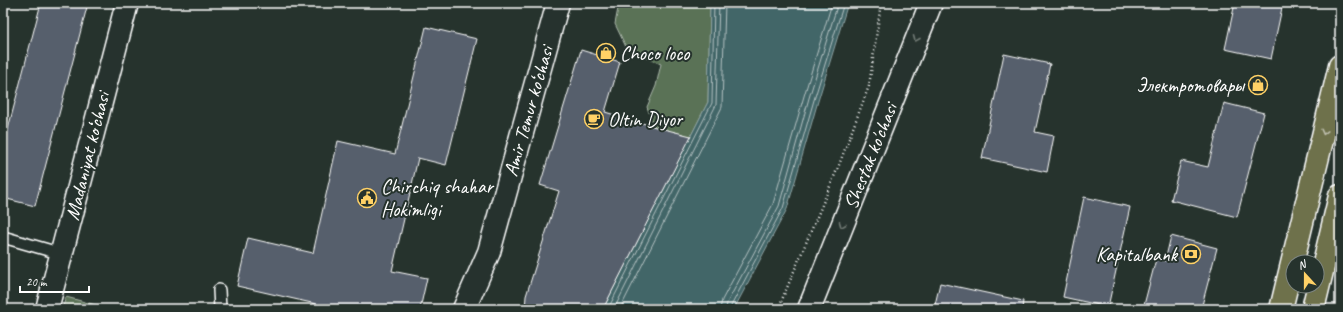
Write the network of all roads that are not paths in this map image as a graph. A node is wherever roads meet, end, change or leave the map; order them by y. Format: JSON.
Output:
{"nodes":[{"id":1,"x":126,"y":3,"type":"edge"},
{"id":2,"x":558,"y":3,"type":"edge"},
{"id":3,"x":931,"y":3,"type":"edge"},
{"id":4,"x":1340,"y":66,"type":"edge"},
{"id":5,"x":1340,"y":196,"type":"edge"},
{"id":6,"x":3,"y":237,"type":"edge"},
{"id":7,"x":62,"y":254,"type":"junction"},
{"id":8,"x":219,"y":290,"type":"dead end"},
{"id":9,"x":47,"y":309,"type":"edge"},
{"id":10,"x":220,"y":309,"type":"edge"},
{"id":11,"x":464,"y":309,"type":"edge"},
{"id":12,"x":809,"y":309,"type":"edge"},
{"id":13,"x":1281,"y":309,"type":"edge"},
{"id":14,"x":1313,"y":309,"type":"edge"}],
"edges":[{"from":1,"to":7,"type":"street","name":"Madaniyat ko‘chasi"},
{"from":2,"to":11,"type":"street","name":"Amir Temur ko‘chasi"},
{"from":3,"to":12,"type":"street","name":"Shestak ko'chasi","one_way":true},
{"from":4,"to":13,"type":"main road","one_way":true},
{"from":5,"to":14,"type":"main road"},
{"from":6,"to":7,"type":"lane"},
{"from":7,"to":9,"type":"street","name":"Madaniyat ko‘chasi"},
{"from":8,"to":10,"type":"lane"}]}
